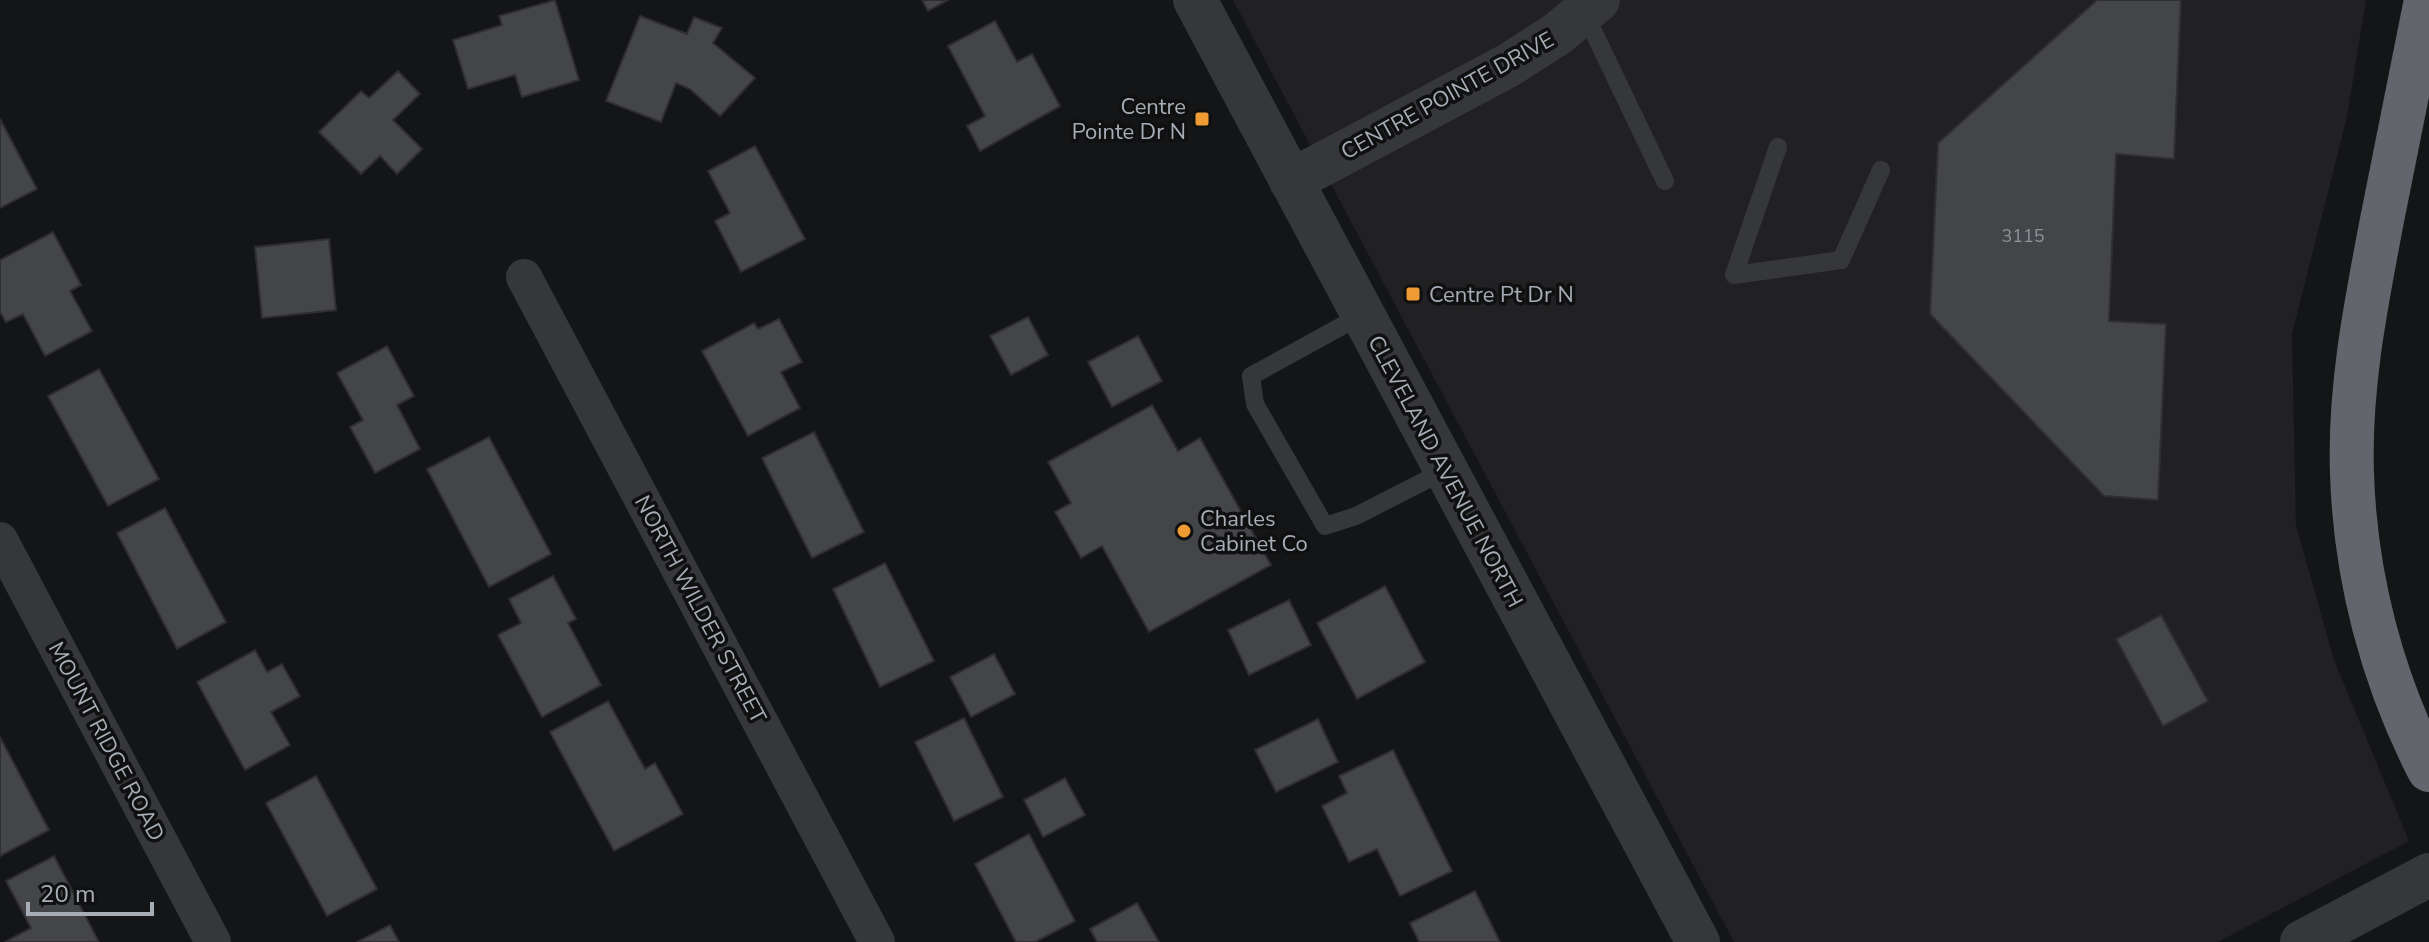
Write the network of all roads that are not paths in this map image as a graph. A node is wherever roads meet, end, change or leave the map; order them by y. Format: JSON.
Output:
{"nodes":[{"id":1,"x":1195,"y":0,"type":"edge"},
{"id":2,"x":2426,"y":0,"type":"edge"},
{"id":3,"x":1587,"y":4,"type":"edge"},
{"id":4,"x":1778,"y":147,"type":"dead end"},
{"id":5,"x":1881,"y":170,"type":"dead end"},
{"id":6,"x":1291,"y":181,"type":"junction"},
{"id":7,"x":1665,"y":181,"type":"dead end"},
{"id":8,"x":524,"y":277,"type":"dead end"},
{"id":9,"x":1363,"y":315,"type":"junction"},
{"id":10,"x":1446,"y":470,"type":"junction"},
{"id":11,"x":0,"y":540,"type":"edge"},
{"id":12,"x":2429,"y":770,"type":"edge"},
{"id":13,"x":2429,"y":875,"type":"edge"},
{"id":14,"x":213,"y":942,"type":"edge"},
{"id":15,"x":877,"y":942,"type":"edge"},
{"id":16,"x":1698,"y":942,"type":"edge"},
{"id":17,"x":2302,"y":942,"type":"edge"}],
"edges":[{"from":1,"to":6,"type":"street","name":"CLEVELAND AVENUE NORTH"},
{"from":2,"to":12,"type":"highway"},
{"from":3,"to":6,"type":"street","name":"CENTRE POINTE DRIVE"},
{"from":3,"to":7,"type":"lane"},
{"from":4,"to":5,"type":"lane"},
{"from":6,"to":9,"type":"street","name":"CLEVELAND AVENUE NORTH"},
{"from":8,"to":15,"type":"street","name":"NORTH WILDER STREET"},
{"from":9,"to":10,"type":"street","name":"CLEVELAND AVENUE NORTH"},
{"from":9,"to":10,"type":"lane"},
{"from":10,"to":16,"type":"street","name":"CLEVELAND AVENUE NORTH"},
{"from":11,"to":14,"type":"street","name":"MOUNT RIDGE ROAD"},
{"from":13,"to":17,"type":"street"}]}
